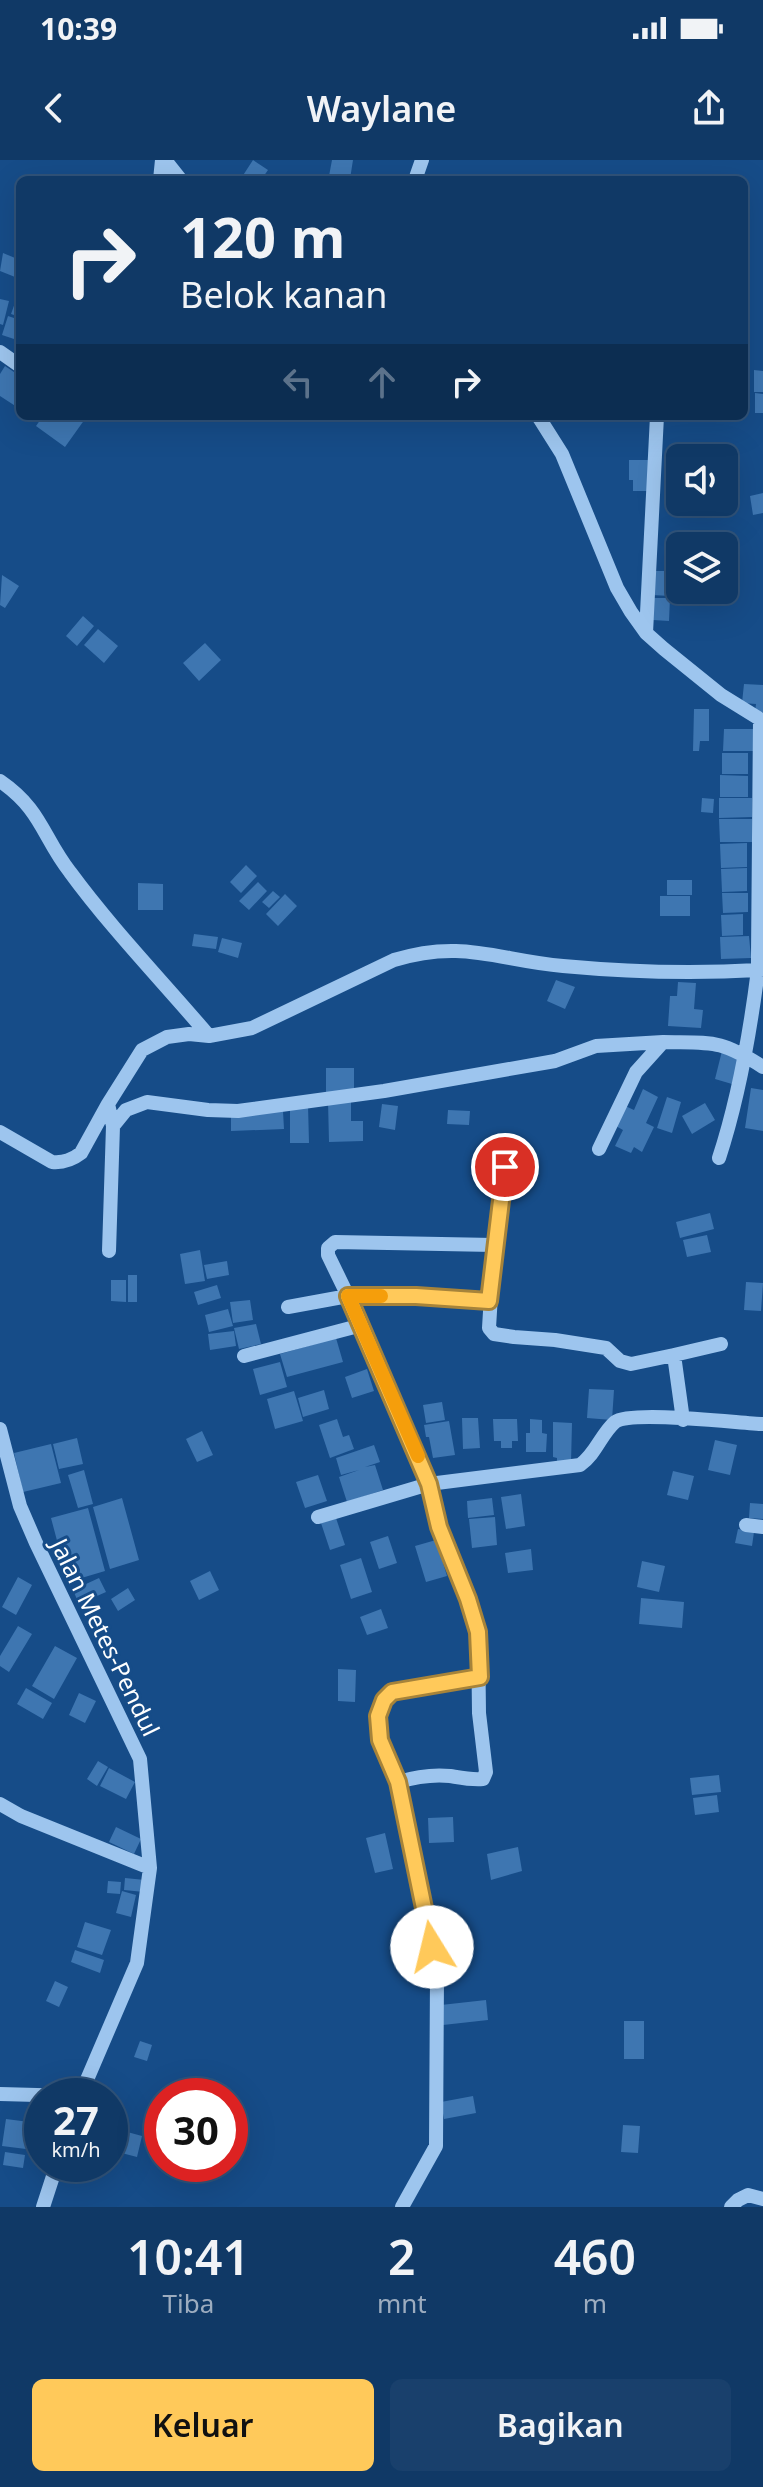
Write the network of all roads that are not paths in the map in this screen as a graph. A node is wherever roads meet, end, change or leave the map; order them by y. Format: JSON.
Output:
{"nodes":[{"id":1,"x":164,"y":160,"type":"edge"},
{"id":2,"x":178,"y":176,"type":"edge"},
{"id":3,"x":541,"y":420,"type":"edge"},
{"id":4,"x":657,"y":420,"type":"edge"},
{"id":5,"x":646,"y":633,"type":"junction"},
{"id":6,"x":762,"y":720,"type":"edge"},
{"id":7,"x":0,"y":781,"type":"edge"},
{"id":8,"x":760,"y":969,"type":"edge"},
{"id":9,"x":209,"y":1036,"type":"junction"},
{"id":10,"x":663,"y":1042,"type":"junction"},
{"id":11,"x":745,"y":1056,"type":"junction"},
{"id":12,"x":763,"y":1067,"type":"edge"},
{"id":13,"x":108,"y":1104,"type":"junction"},
{"id":14,"x":113,"y":1126,"type":"junction"},
{"id":15,"x":0,"y":1132,"type":"edge"},
{"id":16,"x":599,"y":1149,"type":"dead end"},
{"id":17,"x":719,"y":1158,"type":"dead end"},
{"id":18,"x":505,"y":1167,"type":"dead end"},
{"id":19,"x":494,"y":1245,"type":"junction"},
{"id":20,"x":109,"y":1251,"type":"dead end"},
{"id":21,"x":348,"y":1296,"type":"junction"},
{"id":22,"x":489,"y":1301,"type":"junction"},
{"id":23,"x":288,"y":1307,"type":"dead end"},
{"id":24,"x":362,"y":1325,"type":"junction"},
{"id":25,"x":721,"y":1344,"type":"dead end"},
{"id":26,"x":674,"y":1355,"type":"junction"},
{"id":27,"x":244,"y":1356,"type":"dead end"},
{"id":28,"x":683,"y":1420,"type":"junction"},
{"id":29,"x":763,"y":1424,"type":"edge"},
{"id":30,"x":0,"y":1429,"type":"edge"},
{"id":31,"x":429,"y":1484,"type":"junction"},
{"id":32,"x":318,"y":1517,"type":"dead end"},
{"id":33,"x":746,"y":1525,"type":"dead end"},
{"id":34,"x":763,"y":1527,"type":"edge"},
{"id":35,"x":480,"y":1677,"type":"junction"},
{"id":36,"x":398,"y":1782,"type":"junction"},
{"id":37,"x":0,"y":1804,"type":"edge"},
{"id":38,"x":150,"y":1868,"type":"junction"},
{"id":39,"x":85,"y":2078,"type":"edge"},
{"id":40,"x":0,"y":2094,"type":"edge"},
{"id":41,"x":24,"y":2095,"type":"edge"},
{"id":42,"x":51,"y":2182,"type":"edge"},
{"id":43,"x":756,"y":2197,"type":"edge"},
{"id":44,"x":43,"y":2207,"type":"edge"},
{"id":45,"x":402,"y":2207,"type":"edge"},
{"id":46,"x":731,"y":2207,"type":"edge"}],
"edges":[{"from":1,"to":2,"type":"street"},
{"from":3,"to":5,"type":"street"},
{"from":4,"to":5,"type":"street"},
{"from":5,"to":6,"type":"street"},
{"from":6,"to":8,"type":"street"},
{"from":7,"to":9,"type":"street"},
{"from":8,"to":9,"type":"street"},
{"from":8,"to":11,"type":"street"},
{"from":9,"to":13,"type":"street"},
{"from":10,"to":11,"type":"street"},
{"from":10,"to":14,"type":"street"},
{"from":10,"to":16,"type":"street"},
{"from":11,"to":12,"type":"street"},
{"from":11,"to":17,"type":"street"},
{"from":13,"to":14,"type":"street"},
{"from":13,"to":15,"type":"street"},
{"from":14,"to":20,"type":"street"},
{"from":18,"to":19,"type":"street"},
{"from":19,"to":21,"type":"street"},
{"from":19,"to":22,"type":"street"},
{"from":21,"to":22,"type":"street"},
{"from":21,"to":23,"type":"street"},
{"from":21,"to":24,"type":"street"},
{"from":22,"to":26,"type":"street"},
{"from":24,"to":27,"type":"street"},
{"from":24,"to":31,"type":"street"},
{"from":25,"to":26,"type":"street"},
{"from":26,"to":28,"type":"street"},
{"from":28,"to":29,"type":"street"},
{"from":28,"to":31,"type":"street"},
{"from":30,"to":38,"type":"street","name":"Jalan Metes-Pendul"},
{"from":31,"to":32,"type":"street"},
{"from":31,"to":35,"type":"street"},
{"from":33,"to":34,"type":"street"},
{"from":35,"to":36,"type":"street"},
{"from":35,"to":36,"type":"street"},
{"from":36,"to":45,"type":"street"},
{"from":37,"to":38,"type":"street"},
{"from":38,"to":39,"type":"street","name":"Jalan Metes-Pendul"},
{"from":40,"to":41,"type":"street"},
{"from":42,"to":44,"type":"street"},
{"from":43,"to":46,"type":"street"}]}
